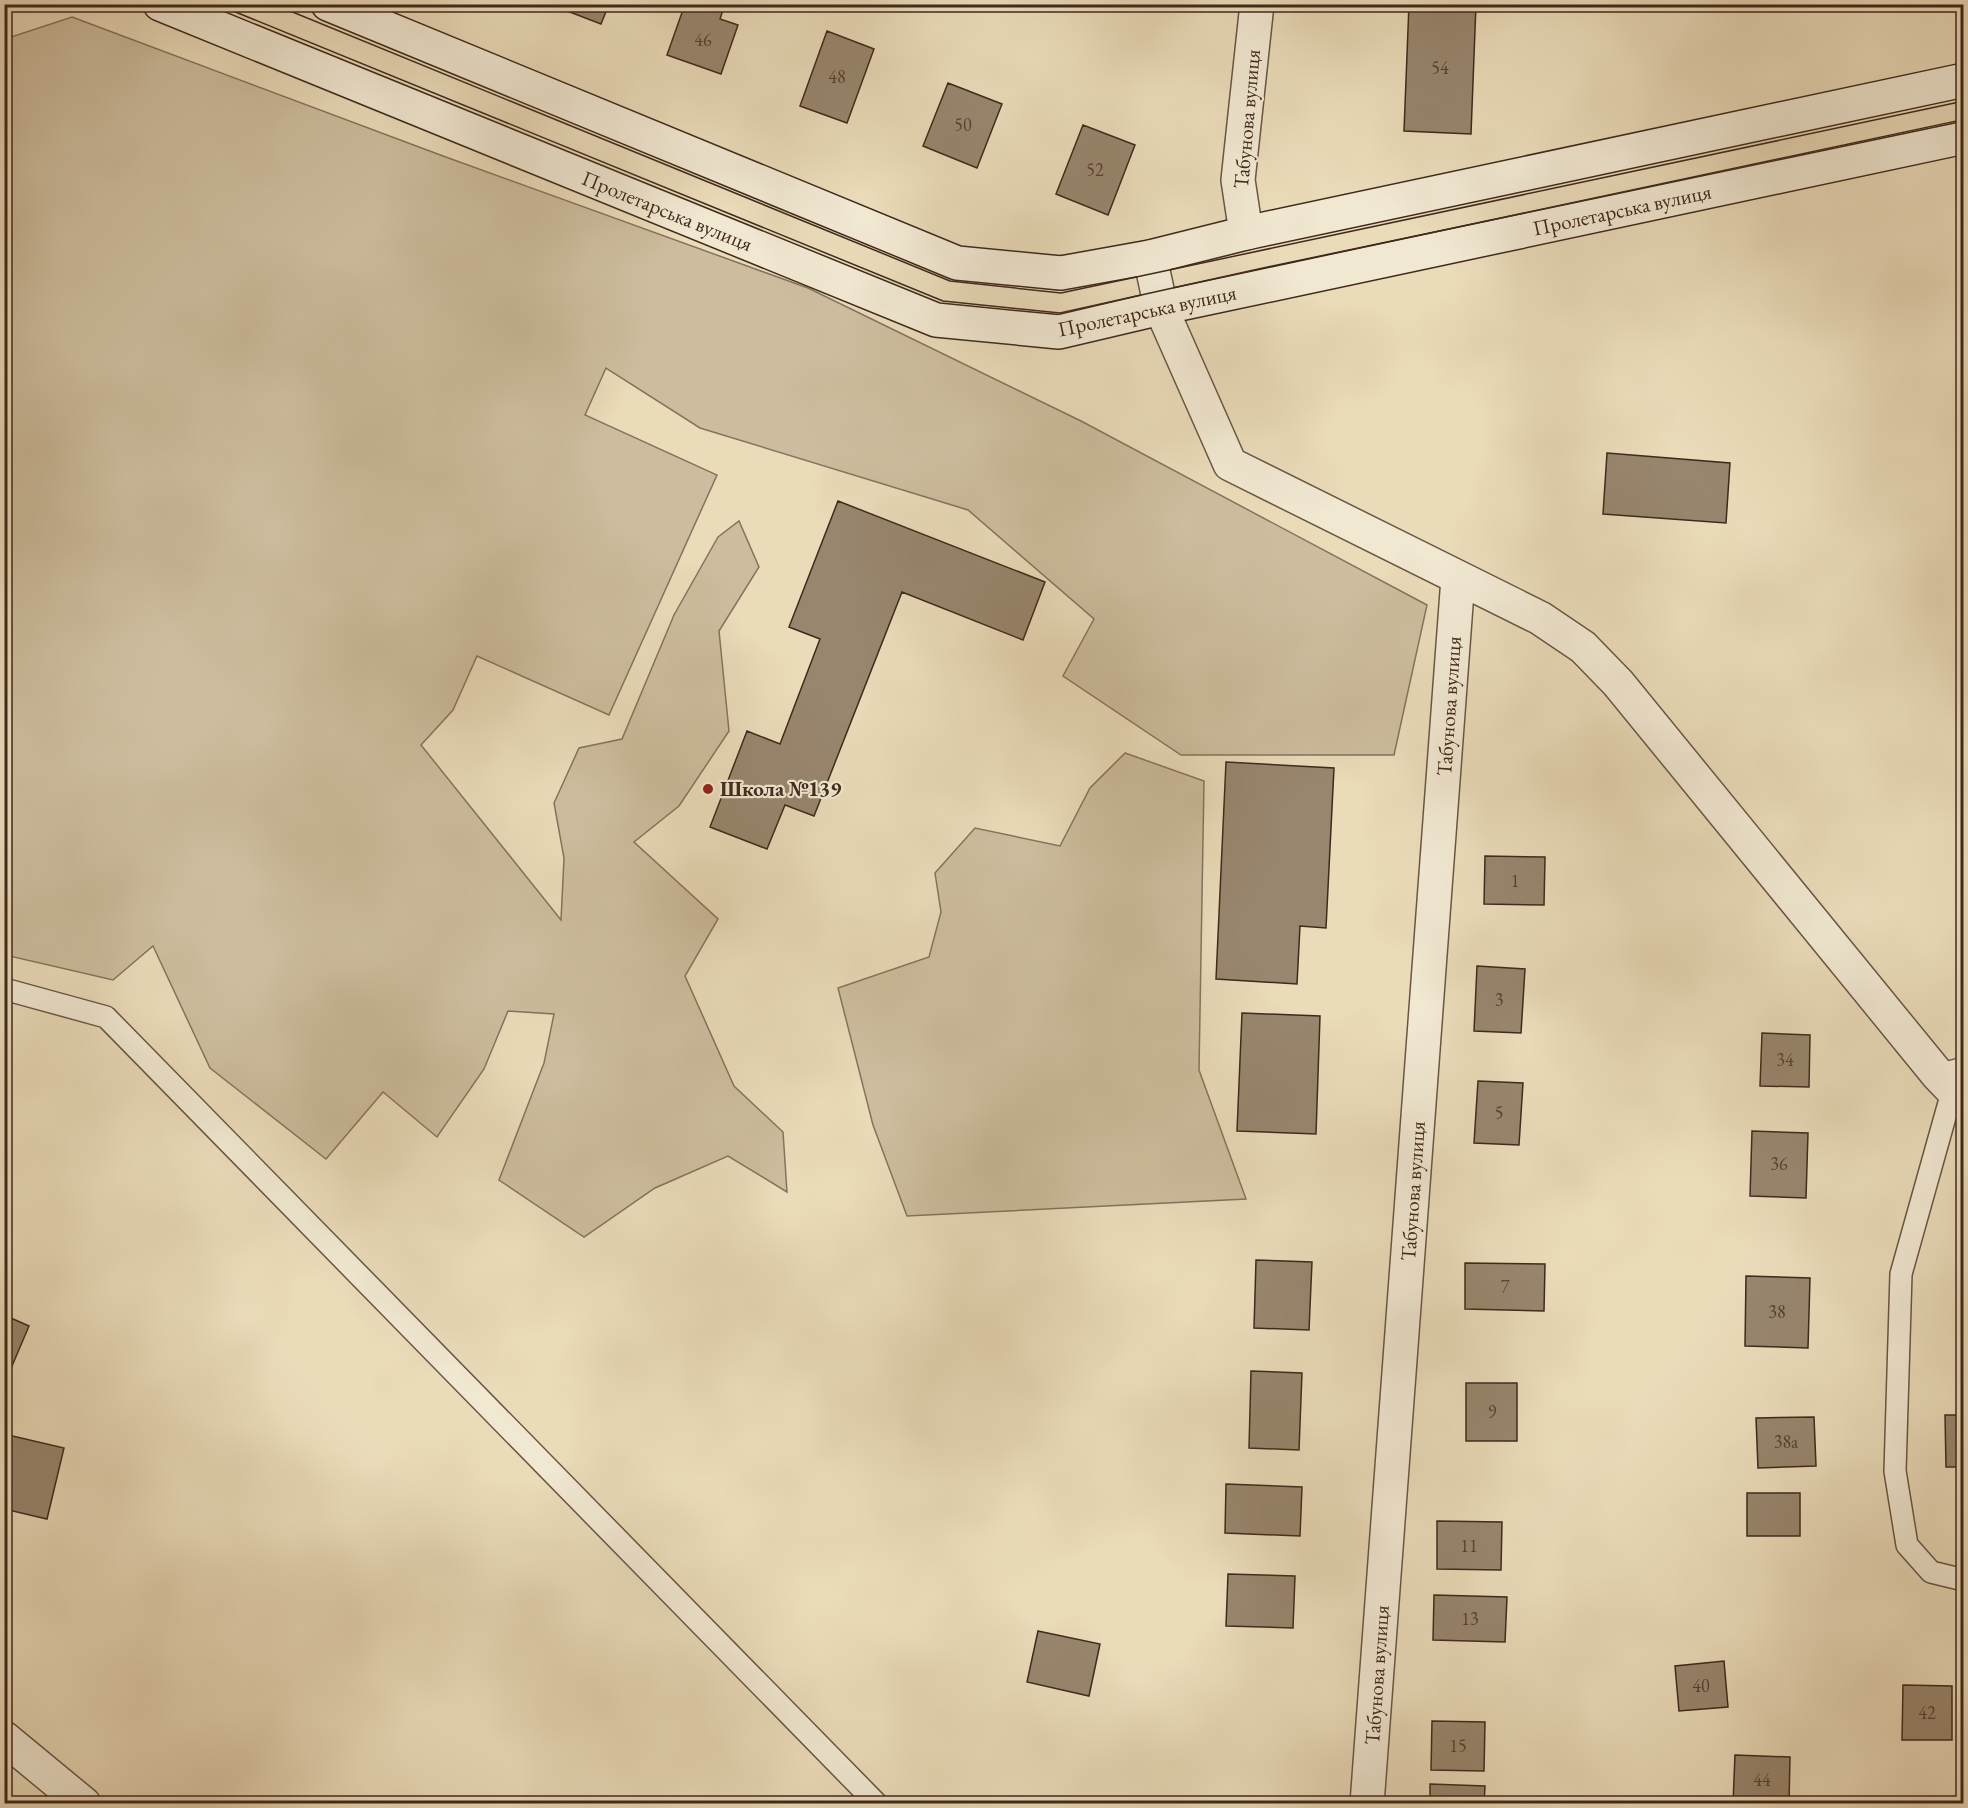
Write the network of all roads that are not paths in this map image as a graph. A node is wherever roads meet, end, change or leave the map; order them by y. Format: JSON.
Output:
{"nodes":[{"id":1,"x":160,"y":4,"type":"edge"},
{"id":2,"x":328,"y":4,"type":"edge"},
{"id":3,"x":1257,"y":4,"type":"edge"},
{"id":4,"x":1964,"y":80,"type":"edge"},
{"id":5,"x":1964,"y":137,"type":"edge"},
{"id":6,"x":1246,"y":233,"type":"junction"},
{"id":7,"x":1150,"y":257,"type":"junction"},
{"id":8,"x":1161,"y":308,"type":"junction"},
{"id":9,"x":1458,"y":578,"type":"junction"},
{"id":10,"x":4,"y":989,"type":"edge"},
{"id":11,"x":1954,"y":1084,"type":"edge"},
{"id":12,"x":1964,"y":1580,"type":"edge"},
{"id":13,"x":4,"y":1738,"type":"edge"},
{"id":14,"x":84,"y":1803,"type":"edge"},
{"id":15,"x":877,"y":1803,"type":"edge"},
{"id":16,"x":1367,"y":1803,"type":"edge"}],
"edges":[{"from":1,"to":8,"type":"main road","name":"Пролетарська вулиця"},
{"from":2,"to":7,"type":"main road"},
{"from":3,"to":6,"type":"main road","name":"Табунова вулиця"},
{"from":4,"to":6,"type":"main road"},
{"from":5,"to":8,"type":"main road","name":"Пролетарська вулиця"},
{"from":6,"to":7,"type":"main road"},
{"from":7,"to":8,"type":"main road"},
{"from":8,"to":9,"type":"main road"},
{"from":9,"to":11,"type":"main road"},
{"from":9,"to":16,"type":"main road","name":"Табунова вулиця"},
{"from":10,"to":15,"type":"lane"},
{"from":11,"to":12,"type":"lane"},
{"from":13,"to":14,"type":"main road"}]}
